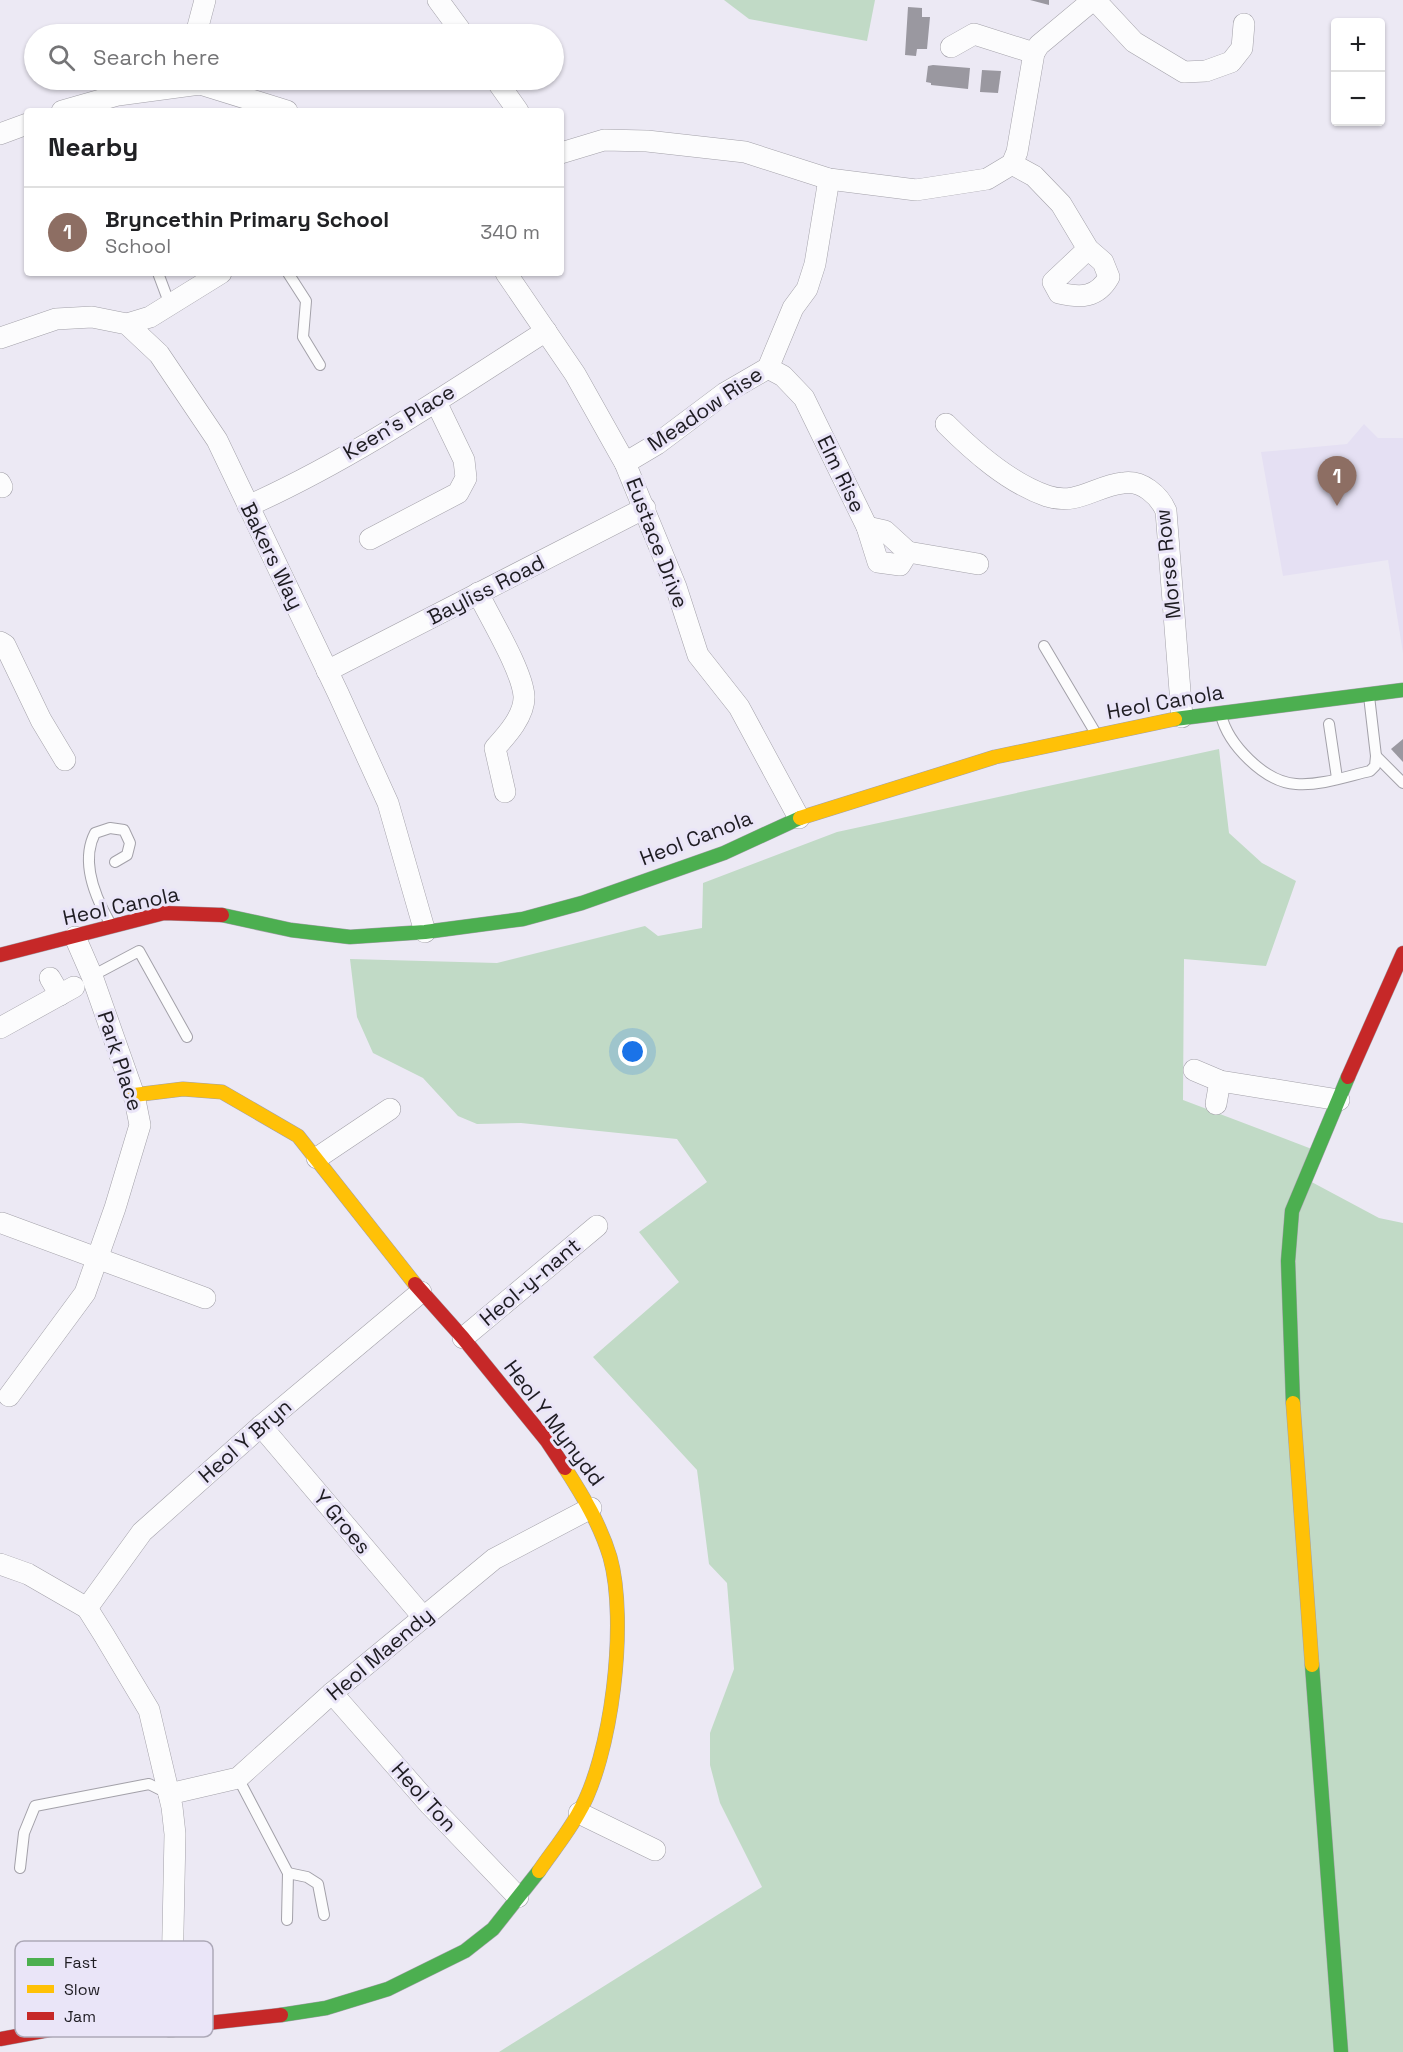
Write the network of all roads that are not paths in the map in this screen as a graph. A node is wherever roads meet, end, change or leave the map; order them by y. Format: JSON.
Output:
{"nodes":[{"id":1,"x":205,"y":0,"type":"edge"},
{"id":2,"x":438,"y":0,"type":"edge"},
{"id":3,"x":1094,"y":0,"type":"edge"},
{"id":4,"x":199,"y":24,"type":"edge"},
{"id":5,"x":456,"y":24,"type":"edge"},
{"id":6,"x":1244,"y":24,"type":"dead end"},
{"id":7,"x":951,"y":47,"type":"dead end"},
{"id":8,"x":1034,"y":53,"type":"junction"},
{"id":9,"x":145,"y":90,"type":"edge"},
{"id":10,"x":223,"y":90,"type":"edge"},
{"id":11,"x":503,"y":90,"type":"edge"},
{"id":12,"x":72,"y":108,"type":"edge"},
{"id":13,"x":278,"y":108,"type":"edge"},
{"id":14,"x":516,"y":108,"type":"edge"},
{"id":15,"x":24,"y":125,"type":"edge"},
{"id":16,"x":0,"y":134,"type":"edge"},
{"id":17,"x":564,"y":152,"type":"edge"},
{"id":18,"x":1012,"y":164,"type":"junction"},
{"id":19,"x":829,"y":179,"type":"junction"},
{"id":20,"x":1088,"y":249,"type":"dead end"},
{"id":21,"x":159,"y":276,"type":"edge"},
{"id":22,"x":216,"y":276,"type":"edge"},
{"id":23,"x":290,"y":276,"type":"edge"},
{"id":24,"x":508,"y":276,"type":"edge"},
{"id":25,"x":170,"y":305,"type":"junction"},
{"id":26,"x":127,"y":324,"type":"junction"},
{"id":27,"x":546,"y":331,"type":"junction"},
{"id":28,"x":0,"y":338,"type":"edge"},
{"id":29,"x":320,"y":365,"type":"dead end"},
{"id":30,"x":768,"y":368,"type":"junction"},
{"id":31,"x":436,"y":402,"type":"junction"},
{"id":32,"x":946,"y":424,"type":"dead end"},
{"id":33,"x":625,"y":463,"type":"junction"},
{"id":34,"x":248,"y":506,"type":"junction"},
{"id":35,"x":645,"y":508,"type":"junction"},
{"id":36,"x":370,"y":540,"type":"dead end"},
{"id":37,"x":978,"y":564,"type":"dead end"},
{"id":38,"x":478,"y":593,"type":"junction"},
{"id":39,"x":0,"y":642,"type":"edge"},
{"id":40,"x":1044,"y":646,"type":"dead end"},
{"id":41,"x":327,"y":671,"type":"junction"},
{"id":42,"x":1403,"y":690,"type":"edge"},
{"id":43,"x":1369,"y":696,"type":"junction"},
{"id":44,"x":1221,"y":712,"type":"junction"},
{"id":45,"x":1182,"y":717,"type":"junction"},
{"id":46,"x":1329,"y":724,"type":"dead end"},
{"id":47,"x":1096,"y":735,"type":"junction"},
{"id":48,"x":1376,"y":756,"type":"junction"},
{"id":49,"x":65,"y":760,"type":"dead end"},
{"id":50,"x":1337,"y":778,"type":"junction"},
{"id":51,"x":1403,"y":783,"type":"edge"},
{"id":52,"x":505,"y":792,"type":"dead end"},
{"id":53,"x":800,"y":818,"type":"junction"},
{"id":54,"x":115,"y":862,"type":"dead end"},
{"id":55,"x":112,"y":926,"type":"junction"},
{"id":56,"x":426,"y":932,"type":"junction"},
{"id":57,"x":75,"y":937,"type":"junction"},
{"id":58,"x":1403,"y":953,"type":"edge"},
{"id":59,"x":0,"y":956,"type":"edge"},
{"id":60,"x":69,"y":984,"type":"junction"},
{"id":61,"x":0,"y":1028,"type":"edge"},
{"id":62,"x":186,"y":1037,"type":"dead end"},
{"id":63,"x":1194,"y":1070,"type":"dead end"},
{"id":64,"x":1220,"y":1081,"type":"junction"},
{"id":65,"x":134,"y":1095,"type":"junction"},
{"id":66,"x":1339,"y":1100,"type":"junction"},
{"id":67,"x":1216,"y":1104,"type":"dead end"},
{"id":68,"x":390,"y":1109,"type":"dead end"},
{"id":69,"x":317,"y":1158,"type":"junction"},
{"id":70,"x":2,"y":1223,"type":"dead end"},
{"id":71,"x":597,"y":1226,"type":"dead end"},
{"id":72,"x":98,"y":1256,"type":"junction"},
{"id":73,"x":421,"y":1292,"type":"junction"},
{"id":74,"x":206,"y":1298,"type":"dead end"},
{"id":75,"x":463,"y":1338,"type":"junction"},
{"id":76,"x":9,"y":1385,"type":"edge"},
{"id":77,"x":261,"y":1426,"type":"junction"},
{"id":78,"x":591,"y":1508,"type":"junction"},
{"id":79,"x":0,"y":1564,"type":"edge"},
{"id":80,"x":87,"y":1608,"type":"junction"},
{"id":81,"x":424,"y":1618,"type":"junction"},
{"id":82,"x":332,"y":1693,"type":"junction"},
{"id":83,"x":238,"y":1778,"type":"junction"},
{"id":84,"x":169,"y":1794,"type":"junction"},
{"id":85,"x":579,"y":1813,"type":"junction"},
{"id":86,"x":655,"y":1850,"type":"dead end"},
{"id":87,"x":20,"y":1868,"type":"dead end"},
{"id":88,"x":288,"y":1873,"type":"junction"},
{"id":89,"x":518,"y":1897,"type":"junction"},
{"id":90,"x":324,"y":1915,"type":"dead end"},
{"id":91,"x":287,"y":1920,"type":"dead end"},
{"id":92,"x":173,"y":1941,"type":"edge"},
{"id":93,"x":213,"y":2024,"type":"edge"},
{"id":94,"x":15,"y":2036,"type":"edge"},
{"id":95,"x":0,"y":2039,"type":"edge"},
{"id":96,"x":1341,"y":2052,"type":"edge"}],
"edges":[{"from":1,"to":4,"type":"street"},
{"from":2,"to":5,"type":"street"},
{"from":3,"to":6,"type":"street"},
{"from":3,"to":8,"type":"street"},
{"from":7,"to":8,"type":"street"},
{"from":8,"to":18,"type":"street"},
{"from":9,"to":12,"type":"street"},
{"from":10,"to":13,"type":"street"},
{"from":11,"to":14,"type":"street"},
{"from":15,"to":16,"type":"street"},
{"from":17,"to":19,"type":"street"},
{"from":18,"to":19,"type":"street"},
{"from":18,"to":20,"type":"street"},
{"from":19,"to":30,"type":"street","name":"Meadow Rise"},
{"from":21,"to":25,"type":"lane"},
{"from":22,"to":25,"type":"street"},
{"from":23,"to":29,"type":"lane"},
{"from":24,"to":27,"type":"street","name":"Eustace Drive"},
{"from":25,"to":26,"type":"street"},
{"from":26,"to":28,"type":"street"},
{"from":26,"to":34,"type":"street","name":"Bakers Way"},
{"from":27,"to":31,"type":"street","name":"Keen's Place"},
{"from":27,"to":33,"type":"street","name":"Eustace Drive"},
{"from":30,"to":33,"type":"street","name":"Meadow Rise"},
{"from":30,"to":37,"type":"street","name":"Elm Rise"},
{"from":31,"to":34,"type":"street","name":"Keen's Place"},
{"from":31,"to":36,"type":"street"},
{"from":32,"to":45,"type":"street","name":"Morse Row"},
{"from":33,"to":35,"type":"street","name":"Eustace Drive"},
{"from":34,"to":41,"type":"street","name":"Bakers Way"},
{"from":35,"to":38,"type":"street","name":"Bayliss Road"},
{"from":35,"to":53,"type":"street","name":"Eustace Drive"},
{"from":38,"to":41,"type":"street","name":"Bayliss Road"},
{"from":38,"to":52,"type":"street"},
{"from":39,"to":49,"type":"street"},
{"from":40,"to":47,"type":"lane"},
{"from":41,"to":56,"type":"street","name":"Bakers Way"},
{"from":42,"to":43,"type":"street","name":"Heol Canola"},
{"from":43,"to":44,"type":"street","name":"Heol Canola"},
{"from":43,"to":48,"type":"lane"},
{"from":44,"to":45,"type":"street","name":"Heol Canola"},
{"from":44,"to":50,"type":"lane"},
{"from":45,"to":47,"type":"street","name":"Heol Canola"},
{"from":46,"to":50,"type":"lane"},
{"from":47,"to":53,"type":"street","name":"Heol Canola"},
{"from":48,"to":50,"type":"lane"},
{"from":48,"to":51,"type":"lane"},
{"from":53,"to":56,"type":"street","name":"Heol Canola"},
{"from":54,"to":55,"type":"lane"},
{"from":55,"to":56,"type":"street","name":"Heol Canola"},
{"from":55,"to":57,"type":"street","name":"Heol Canola"},
{"from":57,"to":59,"type":"street","name":"Heol Canola"},
{"from":57,"to":60,"type":"street","name":"Park Place"},
{"from":58,"to":66,"type":"street"},
{"from":60,"to":61,"type":"street"},
{"from":60,"to":62,"type":"lane"},
{"from":60,"to":65,"type":"street","name":"Park Place"},
{"from":63,"to":64,"type":"street"},
{"from":64,"to":66,"type":"street"},
{"from":64,"to":67,"type":"street"},
{"from":65,"to":69,"type":"street","name":"Heol Y Mynydd"},
{"from":65,"to":72,"type":"street","name":"Park Place"},
{"from":66,"to":96,"type":"street"},
{"from":68,"to":69,"type":"street"},
{"from":69,"to":73,"type":"street","name":"Heol Y Mynydd"},
{"from":70,"to":72,"type":"street"},
{"from":71,"to":75,"type":"street","name":"Heol-y-nant"},
{"from":72,"to":74,"type":"street"},
{"from":72,"to":76,"type":"street","name":"Park Place"},
{"from":73,"to":75,"type":"street","name":"Heol Y Mynydd"},
{"from":73,"to":77,"type":"street","name":"Heol Y Bryn"},
{"from":75,"to":78,"type":"street","name":"Heol Y Mynydd"},
{"from":77,"to":80,"type":"street","name":"Heol Y Bryn"},
{"from":77,"to":81,"type":"street","name":"Y Groes"},
{"from":78,"to":81,"type":"street","name":"Heol Maendy"},
{"from":78,"to":85,"type":"street","name":"Heol Y Mynydd"},
{"from":79,"to":80,"type":"street"},
{"from":80,"to":84,"type":"street"},
{"from":81,"to":82,"type":"street","name":"Heol Maendy"},
{"from":82,"to":83,"type":"street","name":"Heol Maendy"},
{"from":82,"to":89,"type":"street","name":"Heol Ton"},
{"from":83,"to":84,"type":"street","name":"Heol Maendy"},
{"from":83,"to":88,"type":"lane"},
{"from":84,"to":87,"type":"lane"},
{"from":84,"to":92,"type":"street"},
{"from":85,"to":86,"type":"street"},
{"from":85,"to":89,"type":"street","name":"Heol Y Mynydd"},
{"from":88,"to":90,"type":"lane"},
{"from":88,"to":91,"type":"lane"},
{"from":89,"to":93,"type":"street","name":"Heol Y Mynydd"},
{"from":94,"to":95,"type":"street","name":"Heol Y Mynydd"}]}
